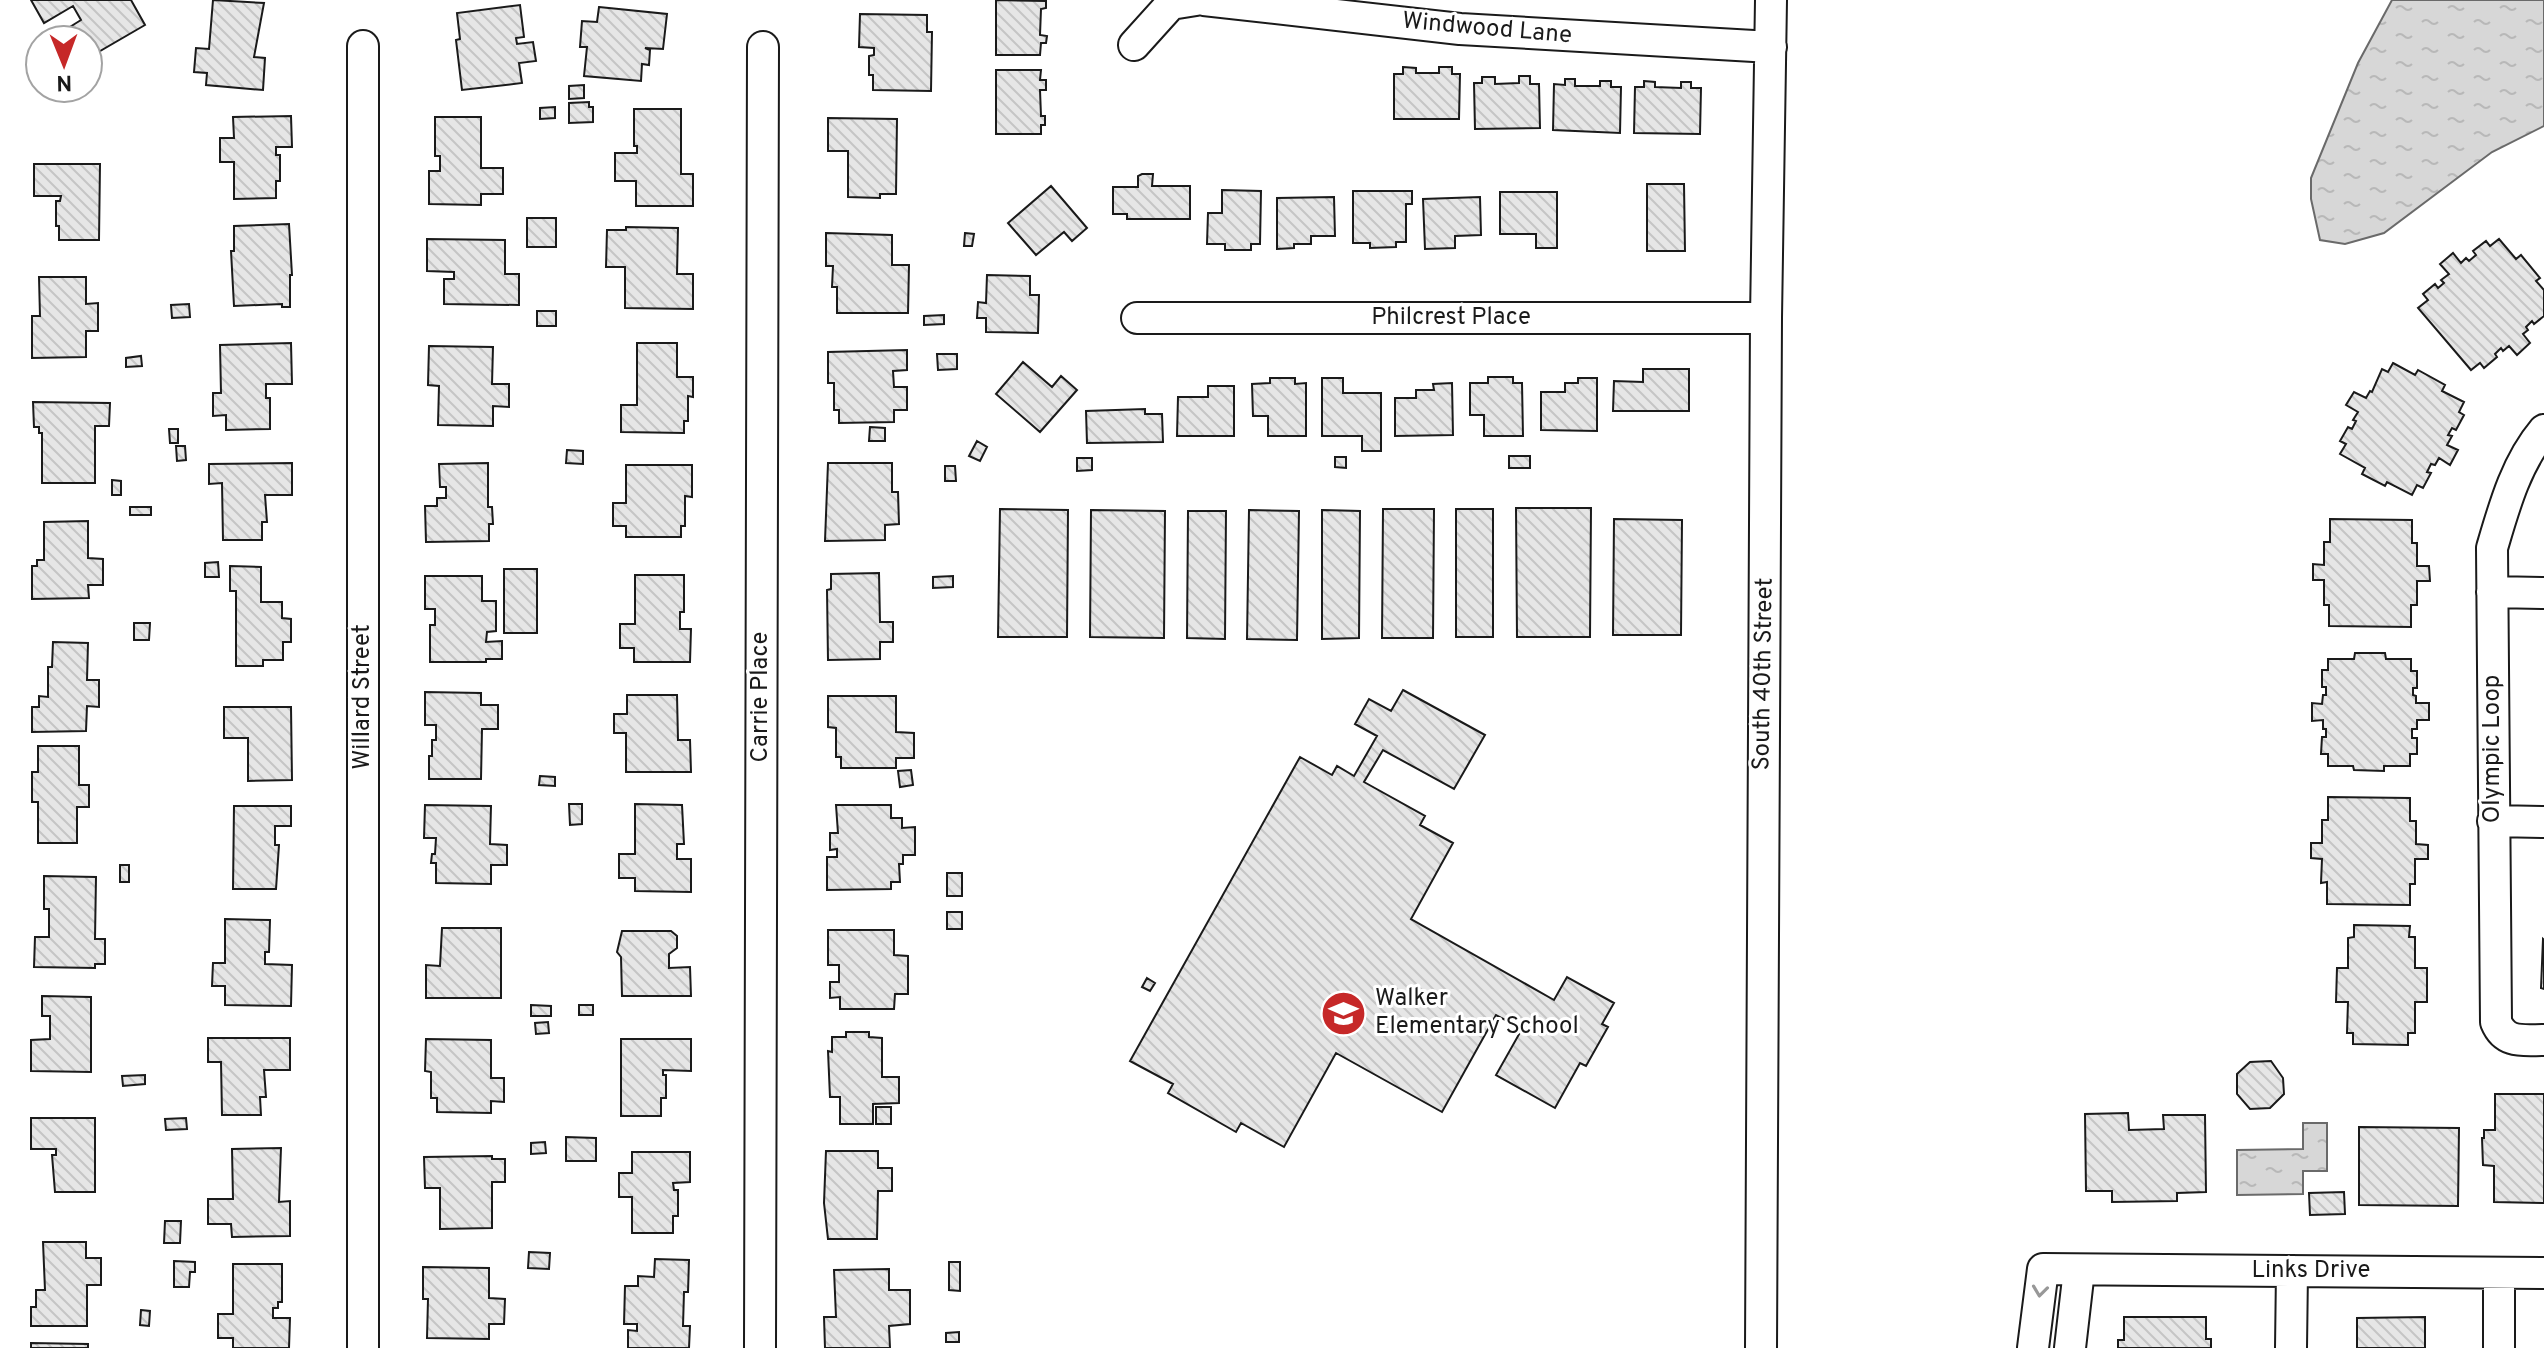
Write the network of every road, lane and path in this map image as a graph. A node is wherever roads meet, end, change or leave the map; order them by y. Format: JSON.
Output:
{"nodes":[{"id":1,"x":1196,"y":0,"type":"edge"},
{"id":2,"x":1204,"y":0,"type":"edge"},
{"id":3,"x":1771,"y":0,"type":"edge"},
{"id":4,"x":1134,"y":45,"type":"dead end"},
{"id":5,"x":363,"y":46,"type":"dead end"},
{"id":6,"x":763,"y":47,"type":"dead end"},
{"id":7,"x":1771,"y":47,"type":"junction"},
{"id":8,"x":1137,"y":318,"type":"dead end"},
{"id":9,"x":1766,"y":318,"type":"junction"},
{"id":10,"x":2544,"y":430,"type":"edge"},
{"id":11,"x":2492,"y":592,"type":"junction"},
{"id":12,"x":2544,"y":593,"type":"edge"},
{"id":13,"x":2493,"y":821,"type":"junction"},
{"id":14,"x":2544,"y":822,"type":"edge"},
{"id":15,"x":2544,"y":1040,"type":"edge"},
{"id":16,"x":2079,"y":1270,"type":"junction"},
{"id":17,"x":2292,"y":1271,"type":"junction"},
{"id":18,"x":2499,"y":1273,"type":"junction"},
{"id":19,"x":2544,"y":1273,"type":"edge"},
{"id":20,"x":363,"y":1348,"type":"edge"},
{"id":21,"x":760,"y":1348,"type":"edge"},
{"id":22,"x":1761,"y":1348,"type":"edge"},
{"id":23,"x":2033,"y":1348,"type":"edge"},
{"id":24,"x":2070,"y":1348,"type":"edge"},
{"id":25,"x":2291,"y":1348,"type":"edge"},
{"id":26,"x":2499,"y":1348,"type":"edge"}],
"edges":[{"from":1,"to":4,"type":"street"},
{"from":2,"to":7,"type":"street","name":"Windwood Lane"},
{"from":3,"to":7,"type":"street","name":"South 40th Street"},
{"from":5,"to":20,"type":"street","name":"Willard Street"},
{"from":6,"to":21,"type":"street","name":"Carrie Place"},
{"from":7,"to":9,"type":"street","name":"South 40th Street"},
{"from":8,"to":9,"type":"street","name":"Philcrest Place"},
{"from":9,"to":22,"type":"street","name":"South 40th Street"},
{"from":10,"to":11,"type":"street","name":"Olympic Loop"},
{"from":11,"to":12,"type":"street"},
{"from":11,"to":13,"type":"street","name":"Olympic Loop"},
{"from":13,"to":14,"type":"street"},
{"from":13,"to":15,"type":"street","name":"Olympic Loop"},
{"from":16,"to":17,"type":"street","name":"Links Drive"},
{"from":16,"to":23,"type":"street","name":"Links Drive","one_way":true},
{"from":16,"to":24,"type":"street"},
{"from":17,"to":18,"type":"street","name":"Links Drive"},
{"from":17,"to":25,"type":"street"},
{"from":18,"to":19,"type":"street","name":"Links Drive"},
{"from":18,"to":26,"type":"street"}]}
